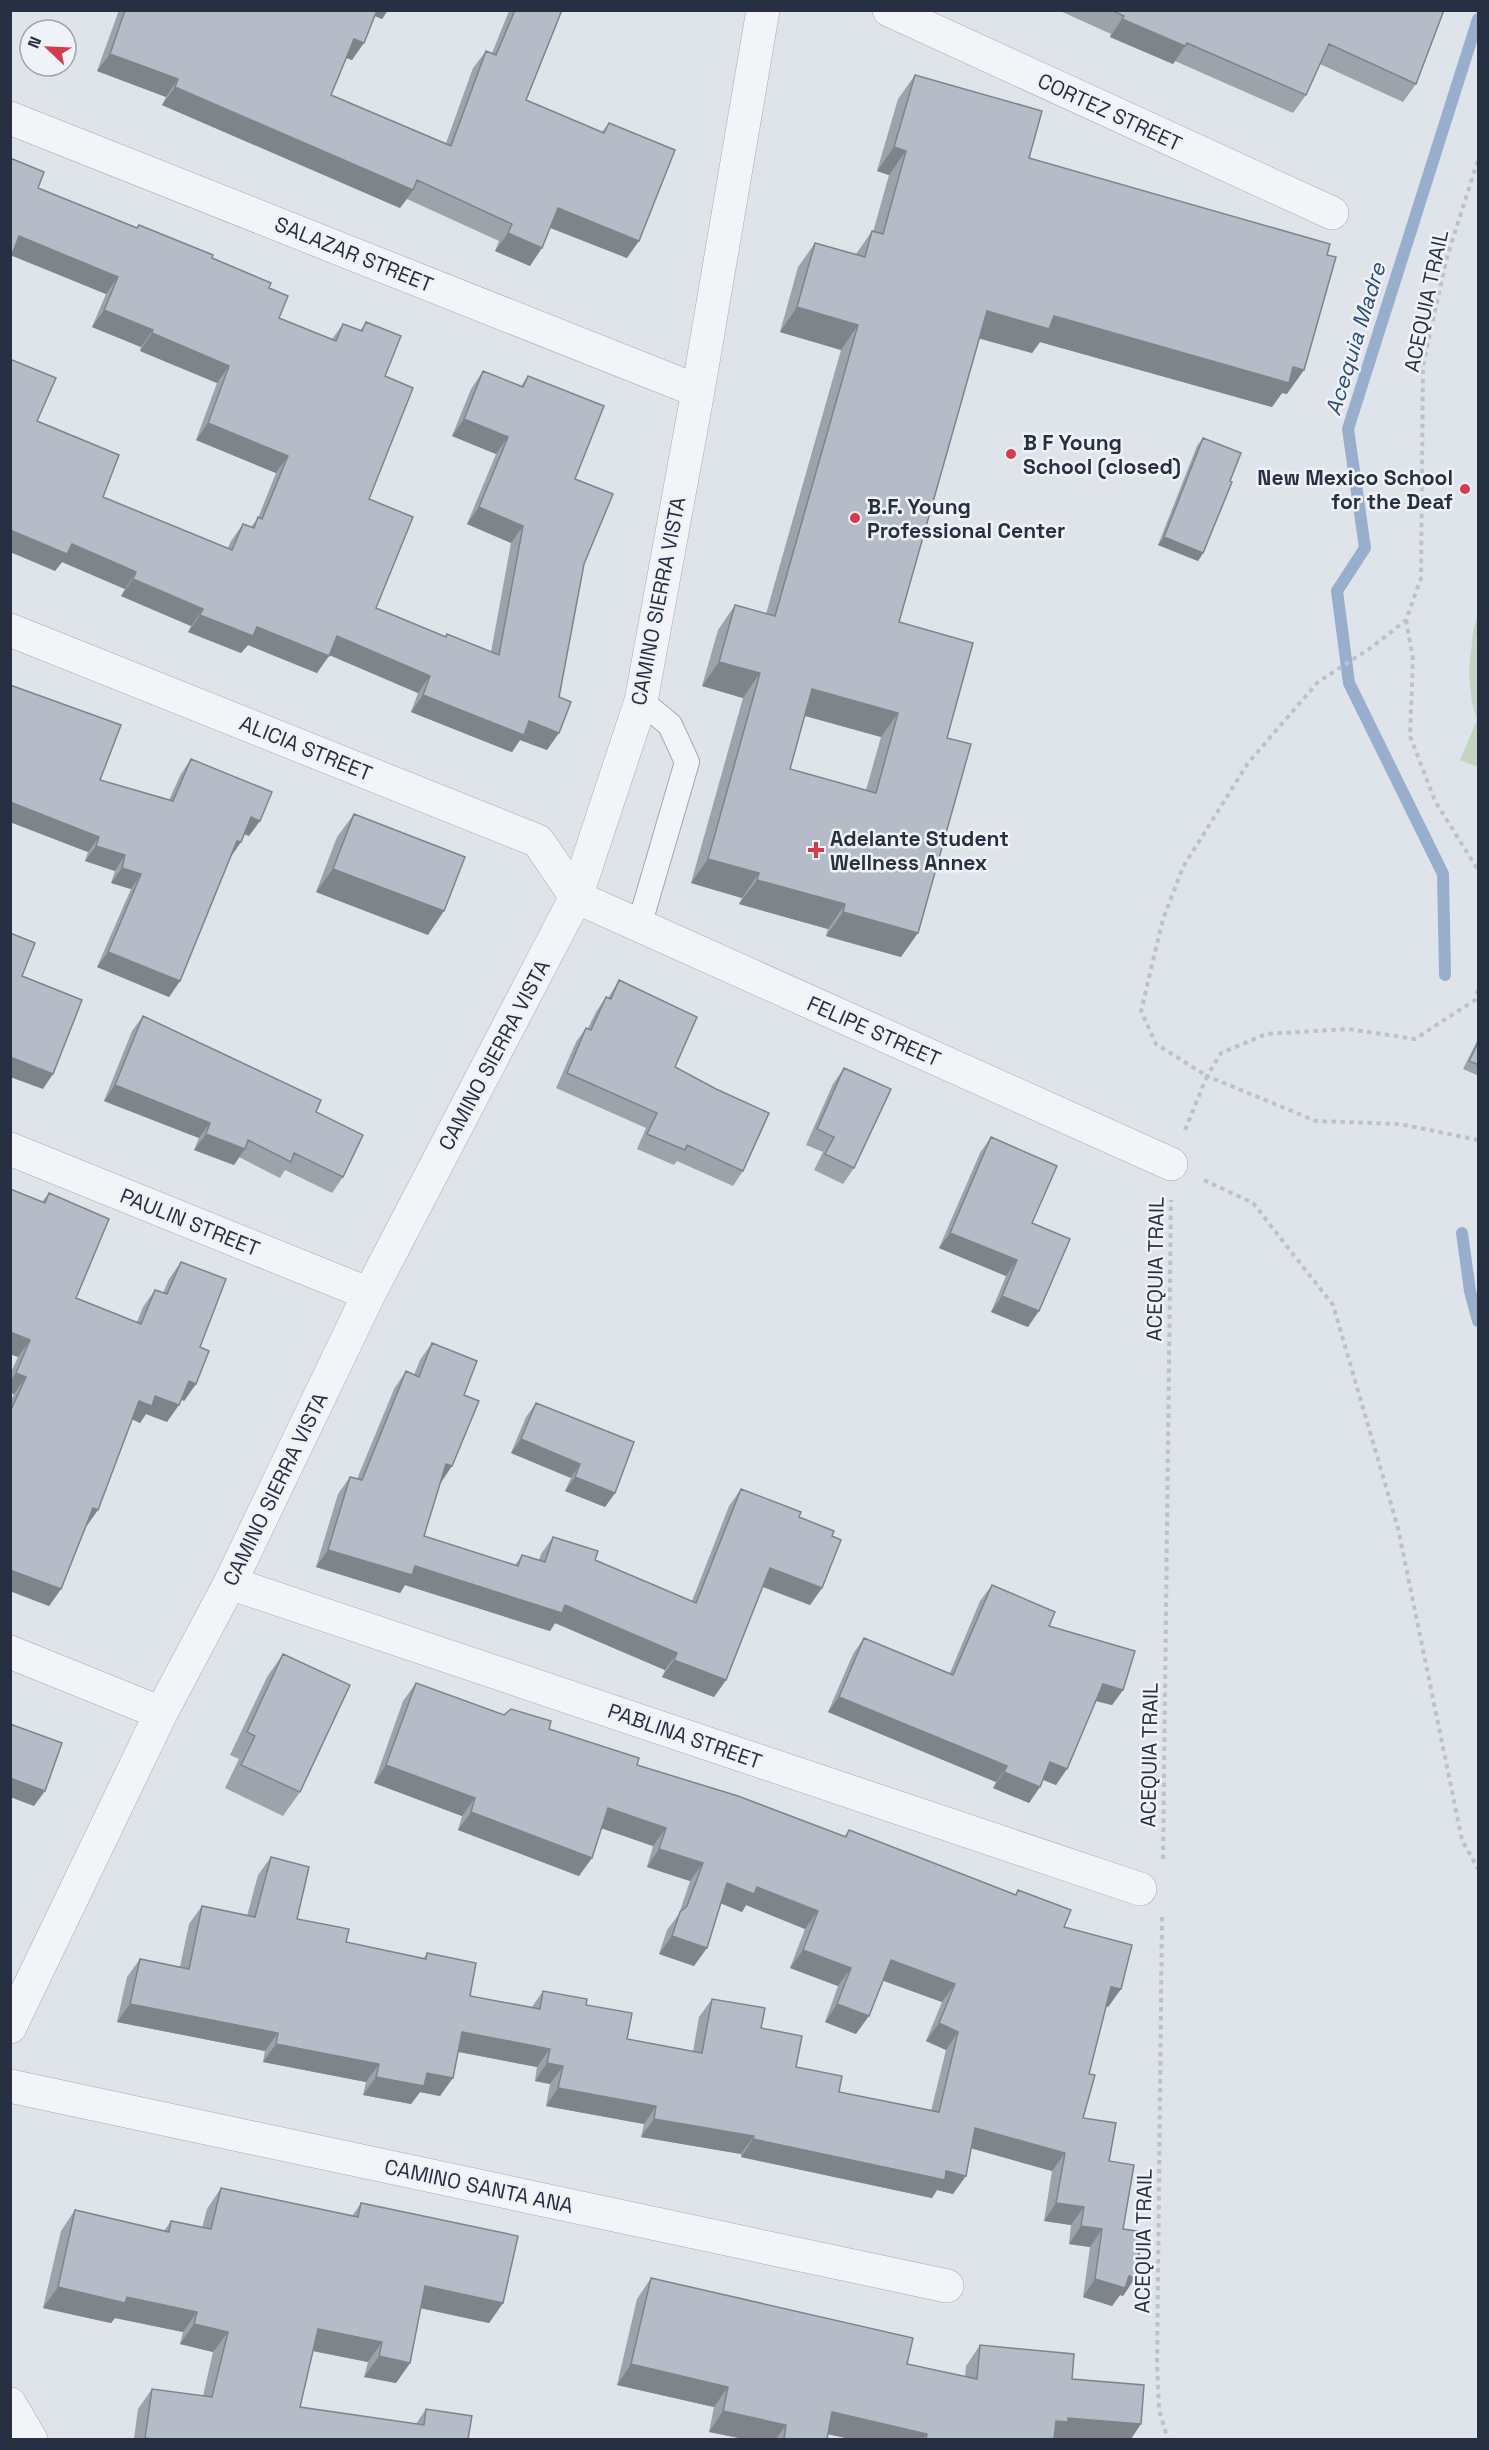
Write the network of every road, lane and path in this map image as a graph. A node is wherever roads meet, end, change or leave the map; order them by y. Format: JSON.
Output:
{"nodes":[{"id":1,"x":763,"y":10,"type":"edge"},
{"id":2,"x":889,"y":10,"type":"edge"},
{"id":3,"x":10,"y":117,"type":"edge"},
{"id":4,"x":1479,"y":160,"type":"edge"},
{"id":5,"x":1332,"y":213,"type":"dead end"},
{"id":6,"x":698,"y":391,"type":"junction"},
{"id":7,"x":1406,"y":620,"type":"junction"},
{"id":8,"x":10,"y":630,"type":"edge"},
{"id":9,"x":641,"y":700,"type":"junction"},
{"id":10,"x":1479,"y":870,"type":"edge"},
{"id":11,"x":576,"y":897,"type":"junction"},
{"id":12,"x":639,"y":926,"type":"junction"},
{"id":13,"x":1479,"y":990,"type":"edge"},
{"id":14,"x":1208,"y":1076,"type":"junction"},
{"id":15,"x":1479,"y":1140,"type":"edge"},
{"id":16,"x":10,"y":1149,"type":"edge"},
{"id":17,"x":1171,"y":1164,"type":"junction"},
{"id":18,"x":369,"y":1294,"type":"junction"},
{"id":19,"x":230,"y":1582,"type":"junction"},
{"id":20,"x":10,"y":1653,"type":"edge"},
{"id":21,"x":161,"y":1713,"type":"junction"},
{"id":22,"x":1162,"y":1865,"type":"dead end"},
{"id":23,"x":1479,"y":1869,"type":"edge"},
{"id":24,"x":1140,"y":1889,"type":"dead end"},
{"id":25,"x":1162,"y":1913,"type":"dead end"},
{"id":26,"x":10,"y":2026,"type":"edge"},
{"id":27,"x":10,"y":2086,"type":"edge"},
{"id":28,"x":946,"y":2286,"type":"dead end"},
{"id":29,"x":10,"y":2403,"type":"edge"},
{"id":30,"x":31,"y":2439,"type":"edge"},
{"id":31,"x":1168,"y":2439,"type":"edge"}],
"edges":[{"from":1,"to":6,"type":"street","name":"CAMINO SIERRA VISTA"},
{"from":2,"to":5,"type":"street","name":"CORTEZ STREET"},
{"from":3,"to":6,"type":"street","name":"SALAZAR STREET"},
{"from":4,"to":7,"type":"path","name":"ACEQUIA TRAIL"},
{"from":6,"to":9,"type":"street","name":"CAMINO SIERRA VISTA"},
{"from":7,"to":10,"type":"path"},
{"from":7,"to":14,"type":"path"},
{"from":8,"to":11,"type":"street","name":"ALICIA STREET"},
{"from":9,"to":11,"type":"street","name":"CAMINO SIERRA VISTA"},
{"from":9,"to":12,"type":"lane"},
{"from":11,"to":12,"type":"street","name":"FELIPE STREET"},
{"from":11,"to":18,"type":"street","name":"CAMINO SIERRA VISTA"},
{"from":12,"to":17,"type":"street","name":"FELIPE STREET"},
{"from":13,"to":14,"type":"path","name":"ACEQUIA TRAIL"},
{"from":14,"to":15,"type":"path"},
{"from":14,"to":17,"type":"path","name":"ACEQUIA TRAIL"},
{"from":16,"to":18,"type":"street","name":"PAULIN STREET"},
{"from":17,"to":22,"type":"path","name":"ACEQUIA TRAIL"},
{"from":17,"to":23,"type":"path"},
{"from":18,"to":19,"type":"street","name":"CAMINO SIERRA VISTA"},
{"from":19,"to":21,"type":"street","name":"CAMINO SIERRA VISTA"},
{"from":19,"to":24,"type":"street","name":"PABLINA STREET"},
{"from":20,"to":21,"type":"street"},
{"from":21,"to":26,"type":"street","name":"CAMINO SIERRA VISTA"},
{"from":25,"to":31,"type":"path","name":"ACEQUIA TRAIL"},
{"from":27,"to":28,"type":"street","name":"CAMINO SANTA ANA"},
{"from":29,"to":30,"type":"street"}]}
